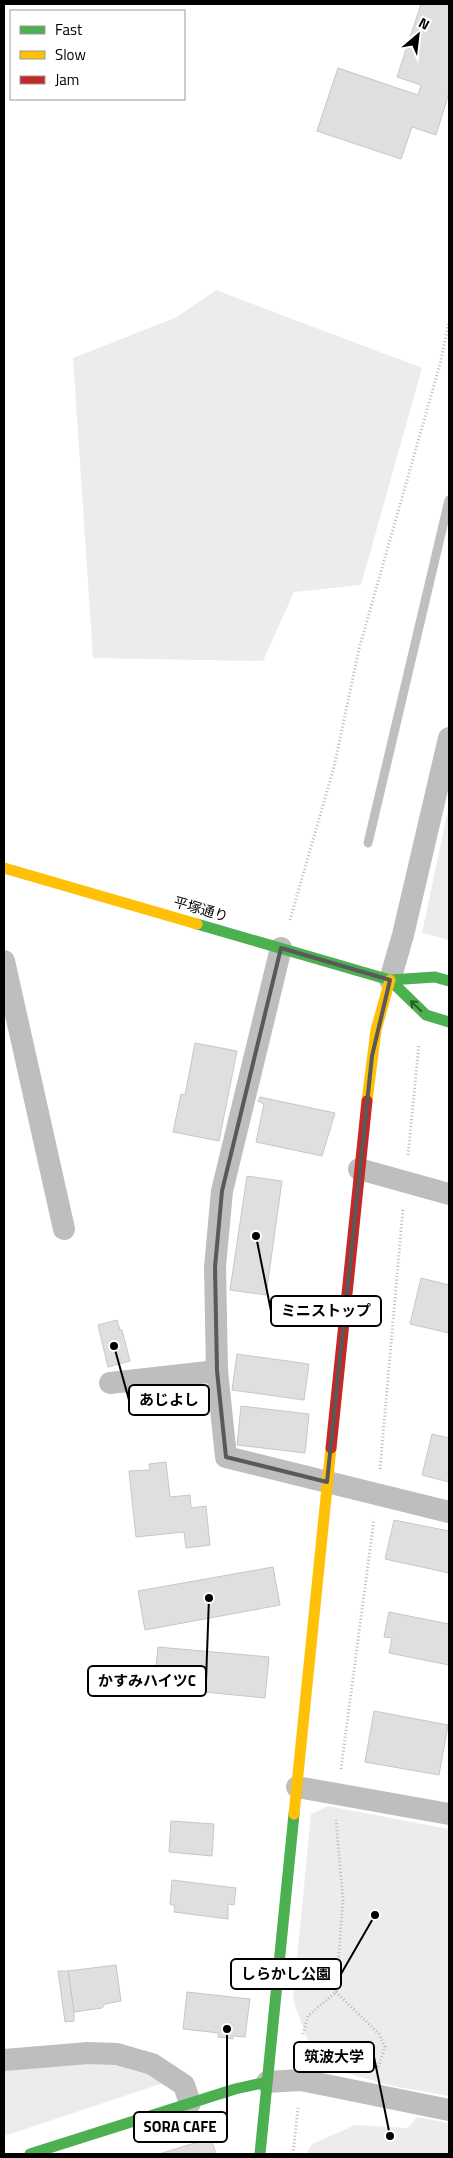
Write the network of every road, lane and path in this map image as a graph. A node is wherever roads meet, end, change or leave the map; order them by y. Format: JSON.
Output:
{"nodes":[{"id":1,"x":449,"y":322,"type":"edge"},
{"id":2,"x":449,"y":738,"type":"edge"},
{"id":3,"x":4,"y":868,"type":"edge"},
{"id":4,"x":281,"y":948,"type":"junction"},
{"id":5,"x":4,"y":961,"type":"edge"},
{"id":6,"x":390,"y":980,"type":"junction"},
{"id":7,"x":449,"y":981,"type":"edge"},
{"id":8,"x":449,"y":1022,"type":"edge"},
{"id":9,"x":419,"y":1042,"type":"dead end"},
{"id":10,"x":359,"y":1169,"type":"junction"},
{"id":11,"x":406,"y":1182,"type":"junction"},
{"id":12,"x":449,"y":1194,"type":"edge"},
{"id":13,"x":64,"y":1229,"type":"dead end"},
{"id":14,"x":217,"y":1371,"type":"junction"},
{"id":15,"x":110,"y":1382,"type":"dead end"},
{"id":16,"x":327,"y":1482,"type":"junction"},
{"id":17,"x":377,"y":1495,"type":"junction"},
{"id":18,"x":449,"y":1512,"type":"edge"},
{"id":19,"x":297,"y":1787,"type":"junction"},
{"id":20,"x":338,"y":1793,"type":"junction"},
{"id":21,"x":449,"y":1814,"type":"edge"},
{"id":22,"x":336,"y":1992,"type":"junction"},
{"id":23,"x":301,"y":2043,"type":"dead end"},
{"id":24,"x":4,"y":2060,"type":"edge"},
{"id":25,"x":267,"y":2082,"type":"junction"},
{"id":26,"x":366,"y":2093,"type":"junction"},
{"id":27,"x":190,"y":2103,"type":"junction"},
{"id":28,"x":449,"y":2110,"type":"edge"},
{"id":29,"x":30,"y":2154,"type":"edge"},
{"id":30,"x":260,"y":2154,"type":"edge"}],
"edges":[{"from":1,"to":4,"type":"path"},
{"from":2,"to":6,"type":"street"},
{"from":3,"to":4,"type":"street","name":"平塚通り"},
{"from":4,"to":6,"type":"street","name":"平塚通り"},
{"from":4,"to":14,"type":"street"},
{"from":5,"to":13,"type":"street"},
{"from":6,"to":7,"type":"street","name":"平塚通り"},
{"from":8,"to":6,"type":"street","name":"平塚通り","one_way":true},
{"from":6,"to":10,"type":"street"},
{"from":9,"to":11,"type":"path"},
{"from":10,"to":11,"type":"street"},
{"from":10,"to":16,"type":"street"},
{"from":11,"to":12,"type":"street"},
{"from":11,"to":17,"type":"path"},
{"from":14,"to":15,"type":"street"},
{"from":14,"to":16,"type":"street"},
{"from":16,"to":17,"type":"street"},
{"from":16,"to":19,"type":"street"},
{"from":17,"to":18,"type":"street"},
{"from":17,"to":20,"type":"path"},
{"from":19,"to":20,"type":"street"},
{"from":19,"to":25,"type":"street"},
{"from":20,"to":21,"type":"street"},
{"from":20,"to":22,"type":"path"},
{"from":22,"to":23,"type":"path"},
{"from":22,"to":26,"type":"path"},
{"from":24,"to":27,"type":"street"},
{"from":25,"to":26,"type":"street"},
{"from":25,"to":27,"type":"street"},
{"from":25,"to":30,"type":"street"},
{"from":26,"to":28,"type":"street"},
{"from":27,"to":29,"type":"street"}]}
